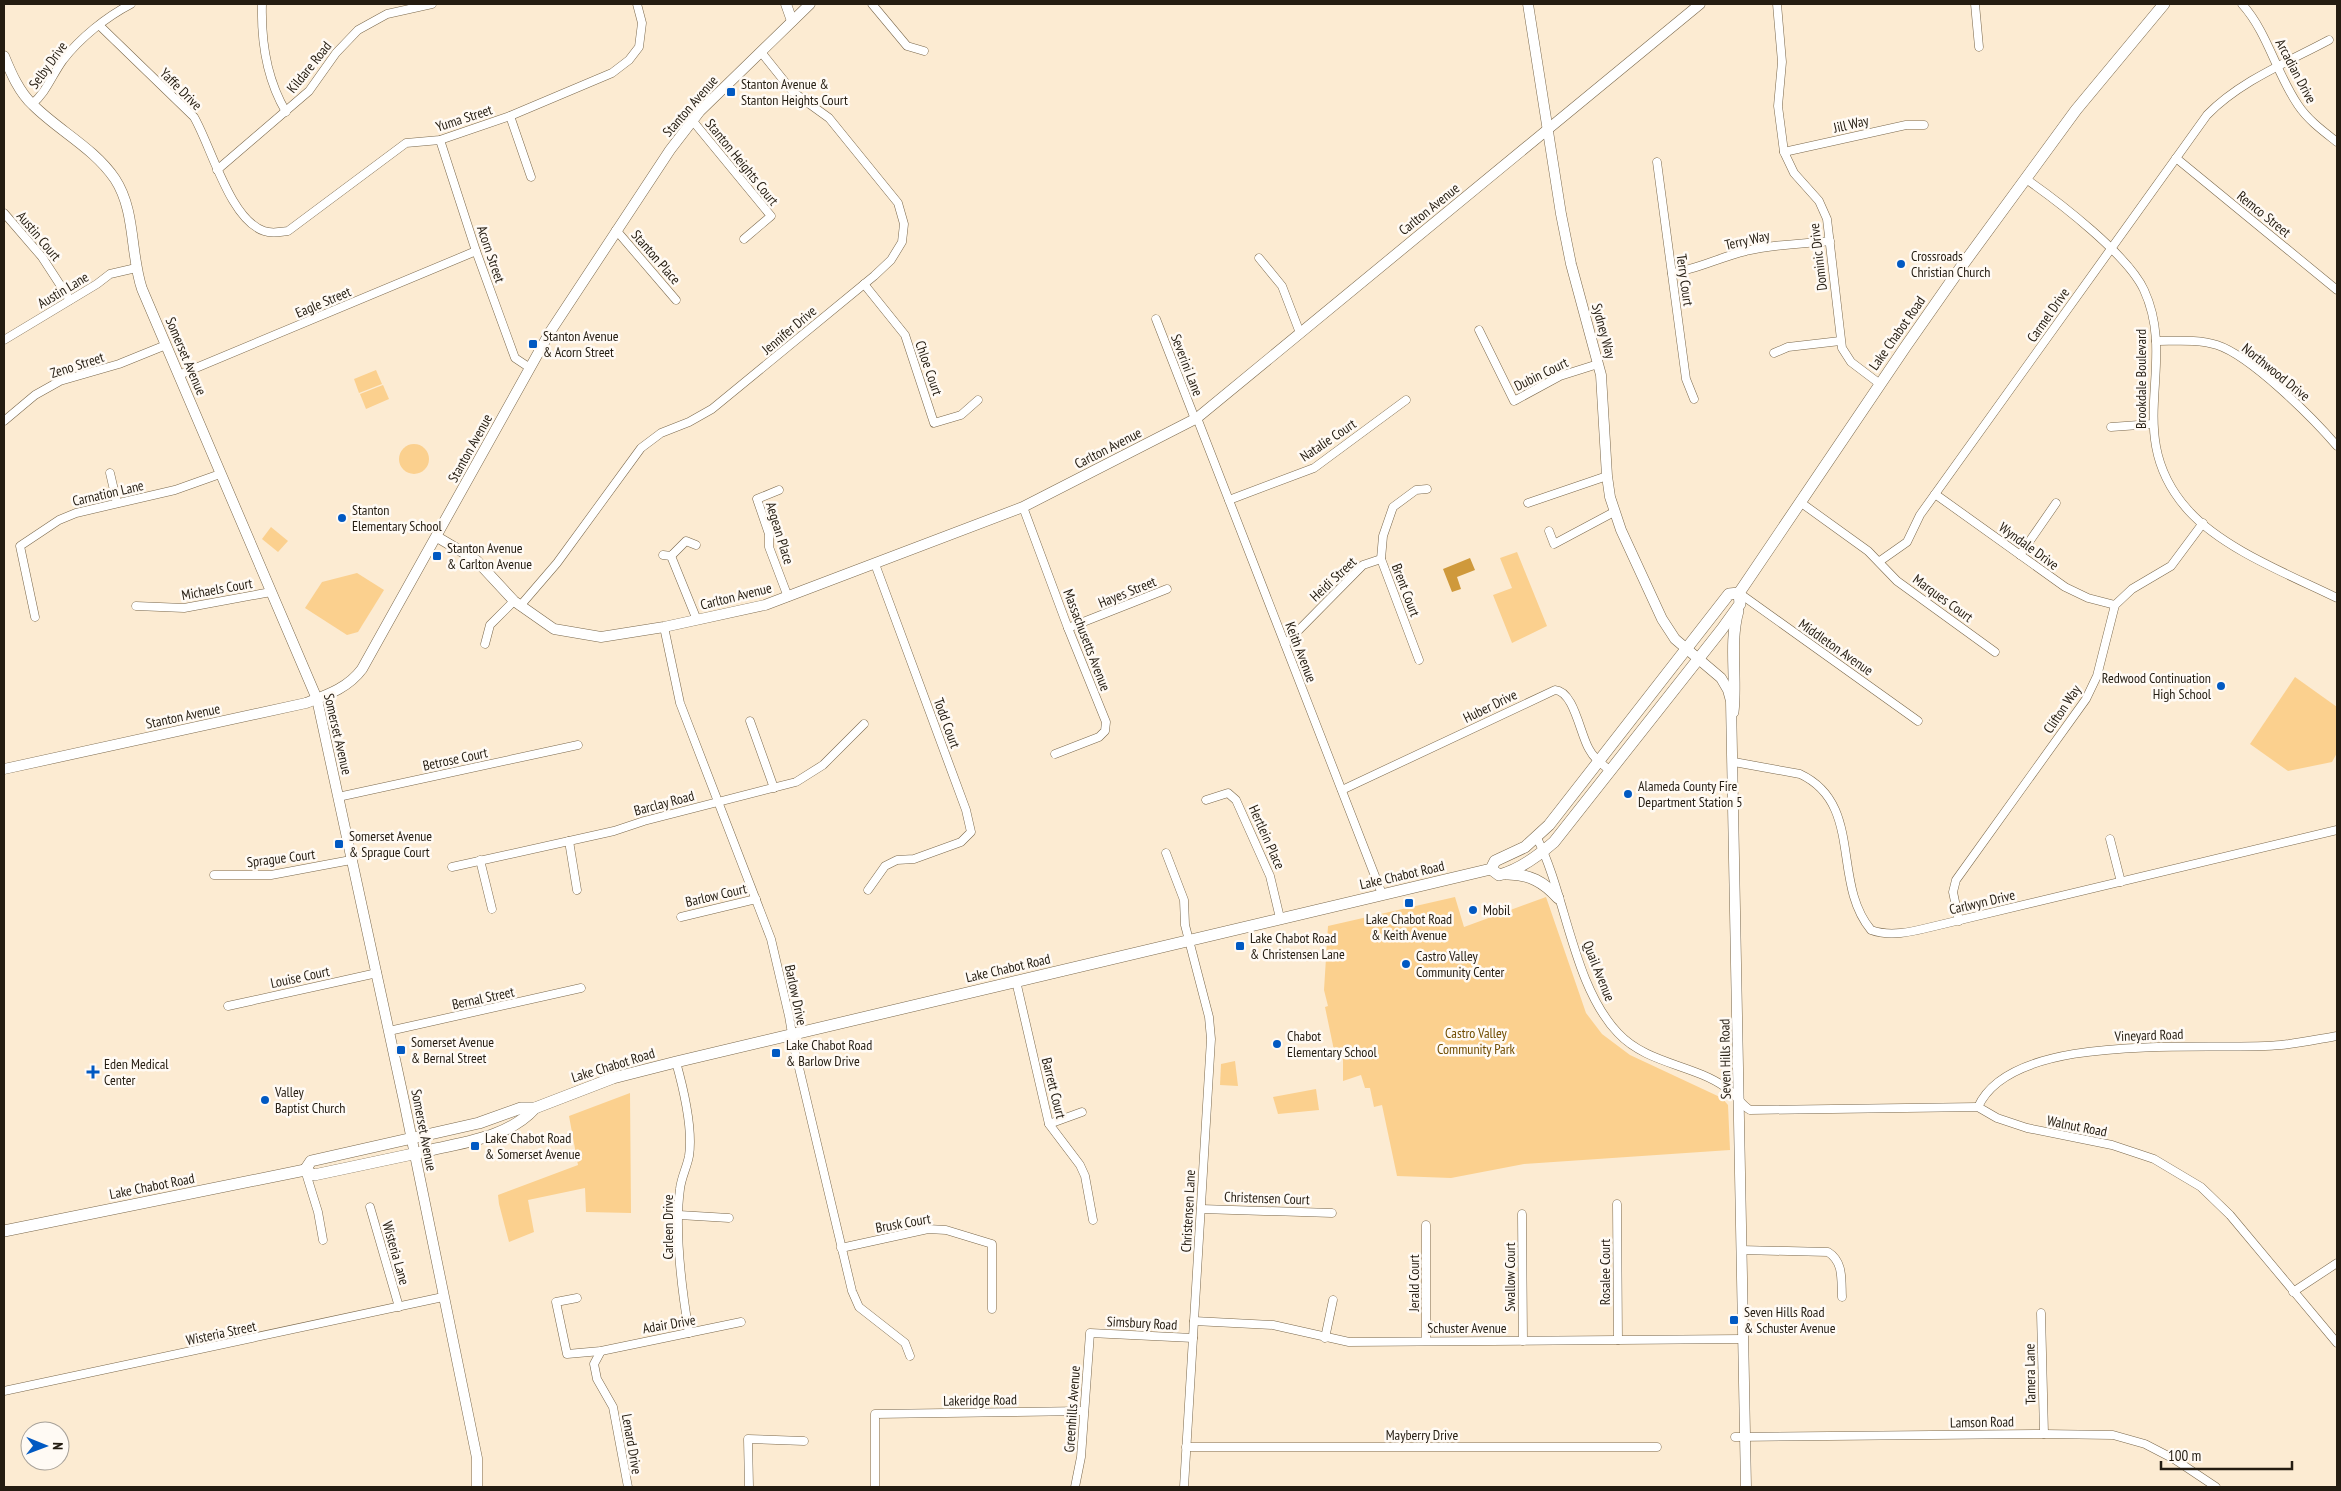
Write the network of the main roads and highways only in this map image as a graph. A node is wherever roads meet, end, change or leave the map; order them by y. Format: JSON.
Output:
{"nodes":[{"id":1,"x":2164,"y":4,"type":"edge"},
{"id":2,"x":1740,"y":599,"type":"junction"},
{"id":3,"x":1733,"y":712,"type":"road end"},
{"id":4,"x":1491,"y":869,"type":"junction"},
{"id":5,"x":1504,"y":874,"type":"junction"},
{"id":6,"x":1558,"y":898,"type":"road end"},
{"id":7,"x":535,"y":1108,"type":"junction"},
{"id":8,"x":305,"y":1170,"type":"junction"},
{"id":9,"x":4,"y":1231,"type":"edge"}],
"edges":[{"from":1,"to":2,"type":"main road","name":"Lake Chabot Road"},
{"from":2,"to":3,"type":"main road"},
{"from":2,"to":4,"type":"main road","name":"Lake Chabot Road"},
{"from":2,"to":5,"type":"main road","name":"Lake Chabot Road"},
{"from":4,"to":5,"type":"main road"},
{"from":4,"to":7,"type":"main road","name":"Lake Chabot Road"},
{"from":5,"to":6,"type":"main road"},
{"from":7,"to":8,"type":"main road","name":"Lake Chabot Road"},
{"from":7,"to":8,"type":"main road","name":"Lake Chabot Road"},
{"from":8,"to":9,"type":"main road","name":"Lake Chabot Road"}]}
